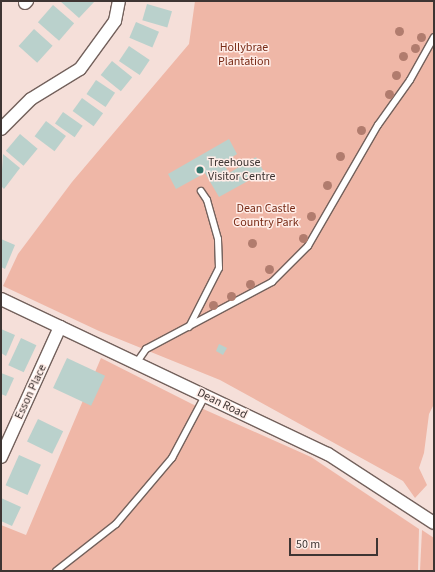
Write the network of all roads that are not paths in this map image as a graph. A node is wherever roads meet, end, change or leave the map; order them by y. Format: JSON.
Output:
{"nodes":[{"id":1,"x":119,"y":1,"type":"edge"},
{"id":2,"x":434,"y":37,"type":"edge"},
{"id":3,"x":1,"y":129,"type":"edge"},
{"id":4,"x":201,"y":191,"type":"dead end"},
{"id":5,"x":1,"y":299,"type":"edge"},
{"id":6,"x":60,"y":327,"type":"junction"},
{"id":7,"x":189,"y":327,"type":"junction"},
{"id":8,"x":138,"y":362,"type":"junction"},
{"id":9,"x":205,"y":396,"type":"junction"},
{"id":10,"x":1,"y":457,"type":"edge"},
{"id":11,"x":434,"y":523,"type":"edge"},
{"id":12,"x":56,"y":571,"type":"edge"}],
"edges":[{"from":1,"to":3,"type":"street"},
{"from":2,"to":7,"type":"lane"},
{"from":4,"to":7,"type":"lane"},
{"from":5,"to":6,"type":"street","name":"Dean Road"},
{"from":6,"to":8,"type":"street","name":"Dean Road"},
{"from":6,"to":10,"type":"street","name":"Esson Place"},
{"from":7,"to":8,"type":"lane"},
{"from":8,"to":9,"type":"street","name":"Dean Road"},
{"from":9,"to":11,"type":"street","name":"Dean Road"},
{"from":9,"to":12,"type":"lane"}]}
